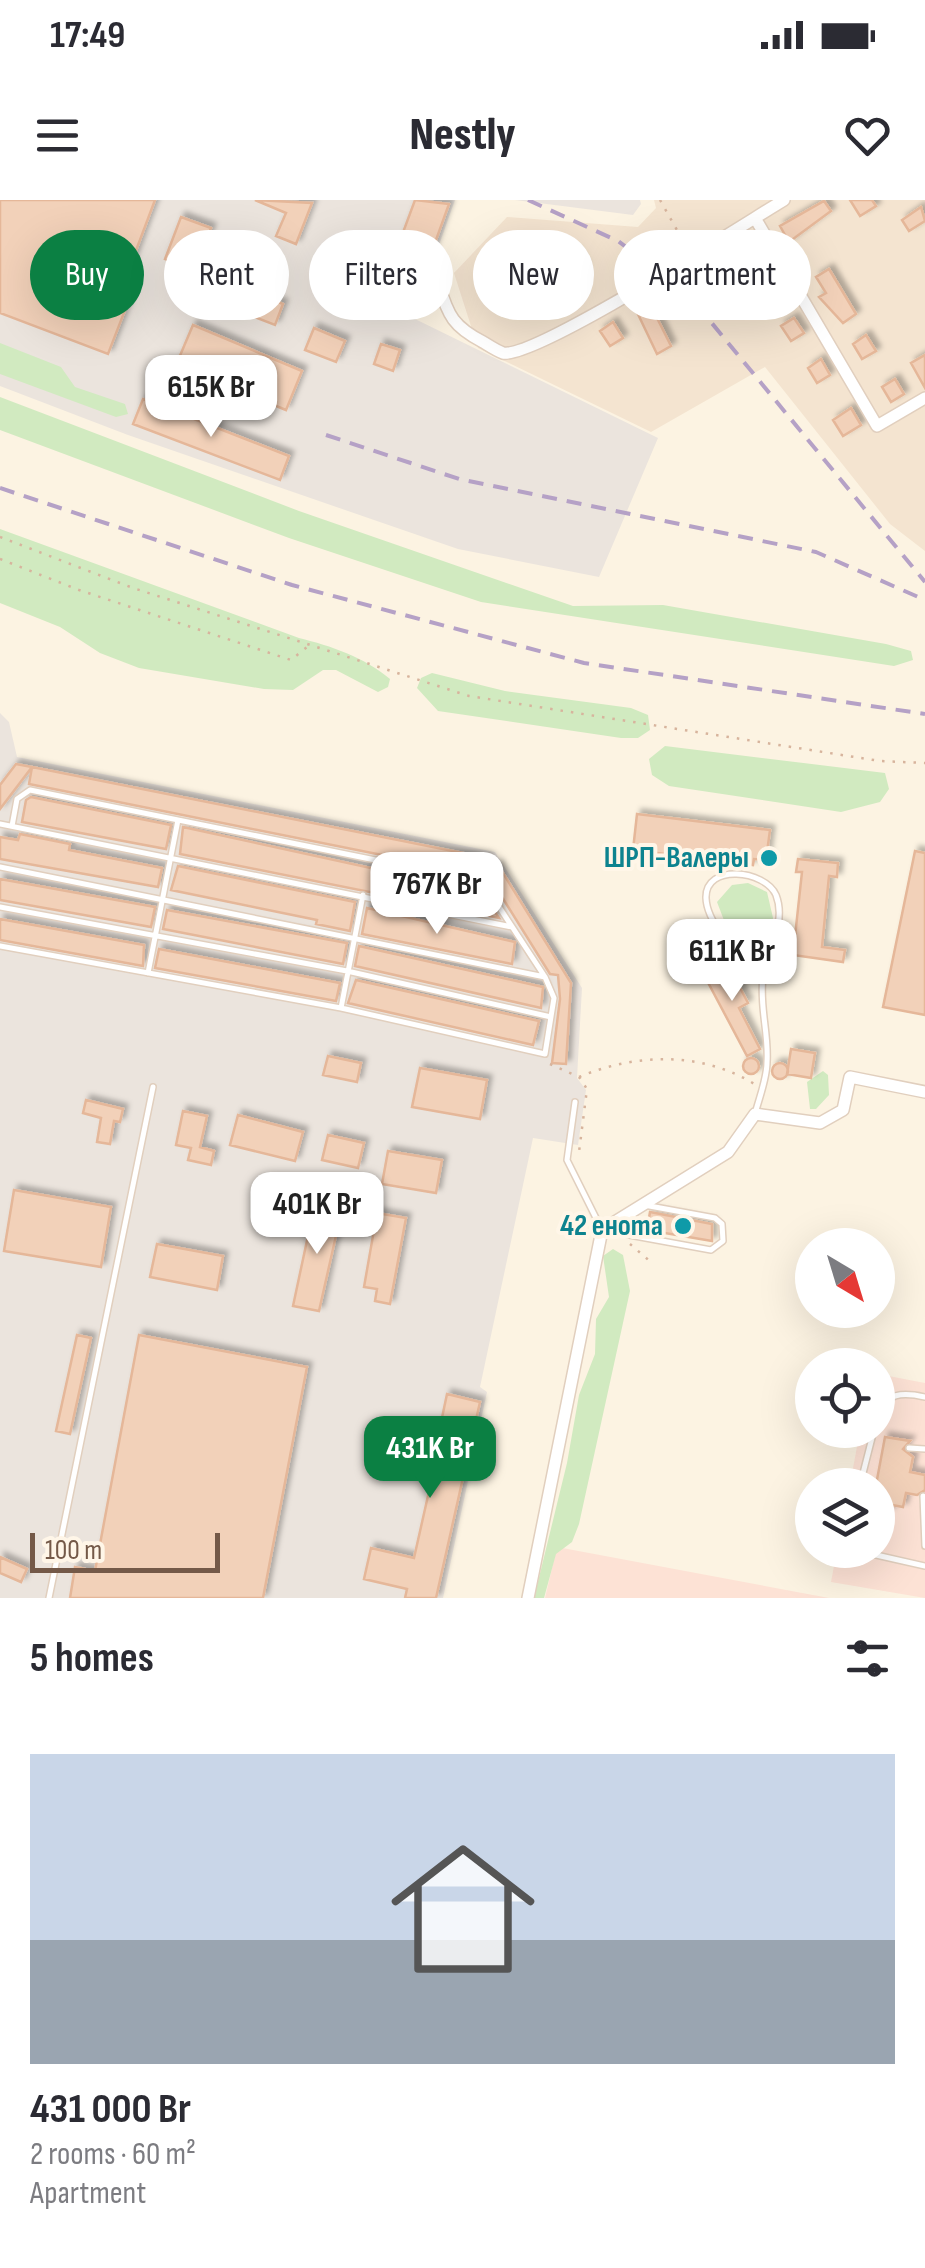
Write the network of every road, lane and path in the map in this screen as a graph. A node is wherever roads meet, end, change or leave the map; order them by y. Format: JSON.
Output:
{"nodes":[{"id":1,"x":660,"y":200,"type":"edge"},
{"id":2,"x":784,"y":200,"type":"edge"},
{"id":3,"x":754,"y":218,"type":"junction"},
{"id":4,"x":677,"y":230,"type":"edge"},
{"id":5,"x":733,"y":230,"type":"edge"},
{"id":6,"x":614,"y":304,"type":"edge"},
{"id":7,"x":450,"y":320,"type":"edge"},
{"id":8,"x":925,"y":398,"type":"edge"},
{"id":9,"x":0,"y":537,"type":"edge"},
{"id":10,"x":0,"y":559,"type":"edge"},
{"id":11,"x":310,"y":645,"type":"junction"},
{"id":12,"x":925,"y":763,"type":"edge"},
{"id":13,"x":178,"y":820,"type":"junction"},
{"id":14,"x":0,"y":824,"type":"edge"},
{"id":15,"x":12,"y":826,"type":"junction"},
{"id":16,"x":168,"y":856,"type":"junction"},
{"id":17,"x":0,"y":867,"type":"edge"},
{"id":18,"x":362,"y":895,"type":"junction"},
{"id":19,"x":160,"y":898,"type":"junction"},
{"id":20,"x":0,"y":907,"type":"edge"},
{"id":21,"x":513,"y":928,"type":"junction"},
{"id":22,"x":154,"y":934,"type":"junction"},
{"id":23,"x":357,"y":937,"type":"junction"},
{"id":24,"x":0,"y":946,"type":"edge"},
{"id":25,"x":348,"y":971,"type":"junction"},
{"id":26,"x":148,"y":973,"type":"junction"},
{"id":27,"x":545,"y":977,"type":"junction"},
{"id":28,"x":762,"y":979,"type":"junction"},
{"id":29,"x":341,"y":1008,"type":"junction"},
{"id":30,"x":551,"y":1017,"type":"junction"},
{"id":31,"x":579,"y":1076,"type":"dead end"},
{"id":32,"x":153,"y":1087,"type":"dead end"},
{"id":33,"x":762,"y":1088,"type":"junction"},
{"id":34,"x":925,"y":1092,"type":"edge"},
{"id":35,"x":575,"y":1102,"type":"dead end"},
{"id":36,"x":755,"y":1114,"type":"junction"},
{"id":37,"x":641,"y":1205,"type":"junction"},
{"id":38,"x":602,"y":1230,"type":"junction"},
{"id":39,"x":622,"y":1234,"type":"junction"},
{"id":40,"x":652,"y":1263,"type":"dead end"},
{"id":41,"x":895,"y":1394,"type":"edge"},
{"id":42,"x":925,"y":1397,"type":"edge"},
{"id":43,"x":909,"y":1448,"type":"dead end"},
{"id":44,"x":925,"y":1449,"type":"edge"},
{"id":45,"x":923,"y":1496,"type":"edge"},
{"id":46,"x":925,"y":1546,"type":"edge"},
{"id":47,"x":895,"y":1559,"type":"edge"},
{"id":48,"x":925,"y":1566,"type":"edge"},
{"id":49,"x":49,"y":1598,"type":"edge"},
{"id":50,"x":528,"y":1598,"type":"edge"}],
"edges":[{"from":1,"to":4,"type":"path"},
{"from":2,"to":3,"type":"street"},
{"from":3,"to":5,"type":"street"},
{"from":3,"to":8,"type":"street"},
{"from":6,"to":7,"type":"street"},
{"from":9,"to":11,"type":"path"},
{"from":10,"to":11,"type":"path"},
{"from":11,"to":12,"type":"path"},
{"from":13,"to":15,"type":"lane"},
{"from":13,"to":16,"type":"lane"},
{"from":13,"to":21,"type":"lane"},
{"from":14,"to":15,"type":"lane"},
{"from":15,"to":16,"type":"lane"},
{"from":16,"to":18,"type":"lane"},
{"from":16,"to":19,"type":"lane"},
{"from":17,"to":19,"type":"lane"},
{"from":18,"to":21,"type":"lane"},
{"from":18,"to":23,"type":"lane"},
{"from":19,"to":22,"type":"lane"},
{"from":19,"to":23,"type":"lane"},
{"from":20,"to":22,"type":"lane"},
{"from":21,"to":27,"type":"lane"},
{"from":22,"to":25,"type":"lane"},
{"from":22,"to":26,"type":"lane"},
{"from":23,"to":25,"type":"lane"},
{"from":23,"to":27,"type":"lane"},
{"from":24,"to":26,"type":"lane"},
{"from":25,"to":29,"type":"lane"},
{"from":25,"to":30,"type":"lane"},
{"from":26,"to":29,"type":"lane"},
{"from":27,"to":30,"type":"lane"},
{"from":28,"to":28,"type":"lane"},
{"from":28,"to":33,"type":"lane"},
{"from":29,"to":30,"type":"lane"},
{"from":31,"to":33,"type":"path"},
{"from":32,"to":49,"type":"lane"},
{"from":33,"to":36,"type":"lane"},
{"from":34,"to":36,"type":"street"},
{"from":35,"to":38,"type":"lane"},
{"from":36,"to":37,"type":"street"},
{"from":37,"to":38,"type":"street"},
{"from":37,"to":39,"type":"lane"},
{"from":38,"to":39,"type":"lane"},
{"from":38,"to":50,"type":"street"},
{"from":39,"to":40,"type":"path"},
{"from":41,"to":42,"type":"lane"},
{"from":43,"to":44,"type":"lane"},
{"from":45,"to":46,"type":"lane"},
{"from":47,"to":48,"type":"lane"}]}
